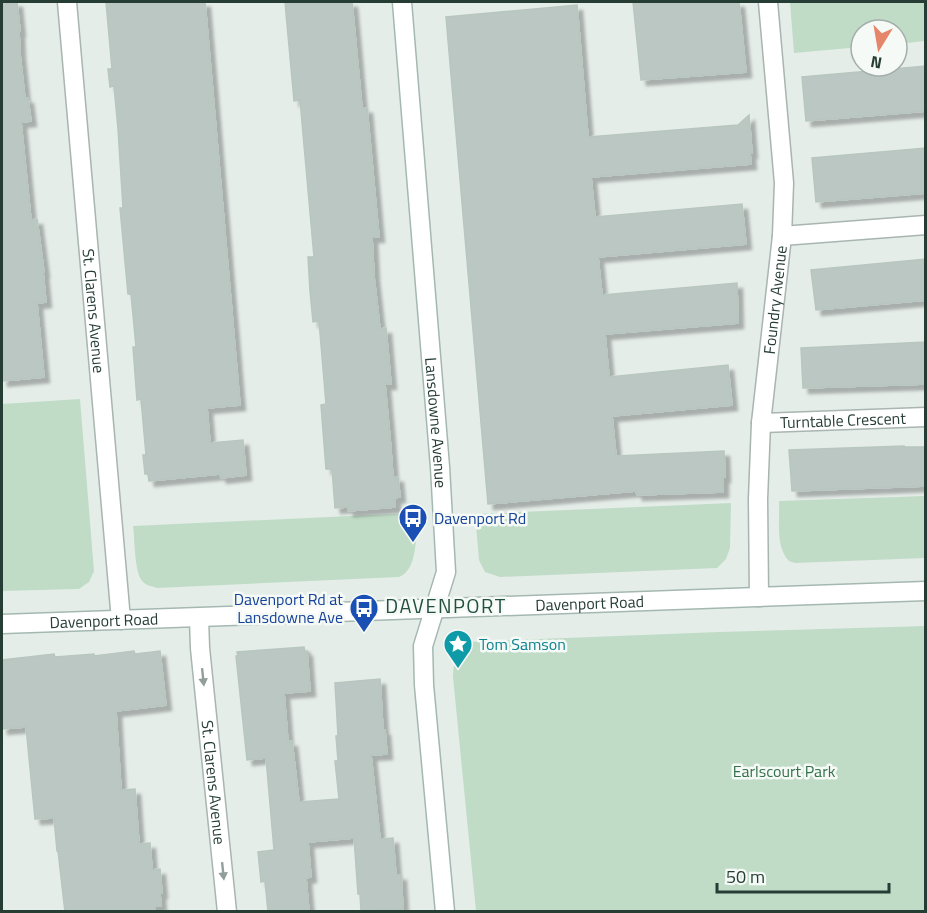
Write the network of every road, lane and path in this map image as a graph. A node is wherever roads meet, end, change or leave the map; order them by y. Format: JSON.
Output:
{"nodes":[{"id":1,"x":67,"y":2,"type":"edge"},
{"id":2,"x":402,"y":2,"type":"edge"},
{"id":3,"x":768,"y":2,"type":"edge"},
{"id":4,"x":926,"y":225,"type":"edge"},
{"id":5,"x":782,"y":236,"type":"junction"},
{"id":6,"x":926,"y":417,"type":"edge"},
{"id":7,"x":761,"y":423,"type":"junction"},
{"id":8,"x":926,"y":591,"type":"edge"},
{"id":9,"x":759,"y":597,"type":"junction"},
{"id":10,"x":434,"y":609,"type":"junction"},
{"id":11,"x":199,"y":618,"type":"junction"},
{"id":12,"x":121,"y":620,"type":"junction"},
{"id":13,"x":2,"y":624,"type":"edge"},
{"id":14,"x":227,"y":912,"type":"edge"},
{"id":15,"x":445,"y":912,"type":"edge"}],
"edges":[{"from":1,"to":12,"type":"street","name":"St. Clarens Avenue"},
{"from":2,"to":10,"type":"street","name":"Lansdowne Avenue"},
{"from":3,"to":5,"type":"street","name":"Foundry Avenue"},
{"from":4,"to":5,"type":"street"},
{"from":5,"to":7,"type":"street","name":"Foundry Avenue"},
{"from":6,"to":7,"type":"street","name":"Turntable Crescent"},
{"from":7,"to":9,"type":"street","name":"Foundry Avenue"},
{"from":8,"to":9,"type":"street","name":"Davenport Road"},
{"from":9,"to":10,"type":"street","name":"Davenport Road"},
{"from":10,"to":11,"type":"street","name":"Davenport Road"},
{"from":10,"to":15,"type":"street","name":"Lansdowne Avenue"},
{"from":11,"to":12,"type":"street","name":"Davenport Road"},
{"from":11,"to":14,"type":"street","name":"St. Clarens Avenue","one_way":true},
{"from":12,"to":13,"type":"street","name":"Davenport Road"}]}
